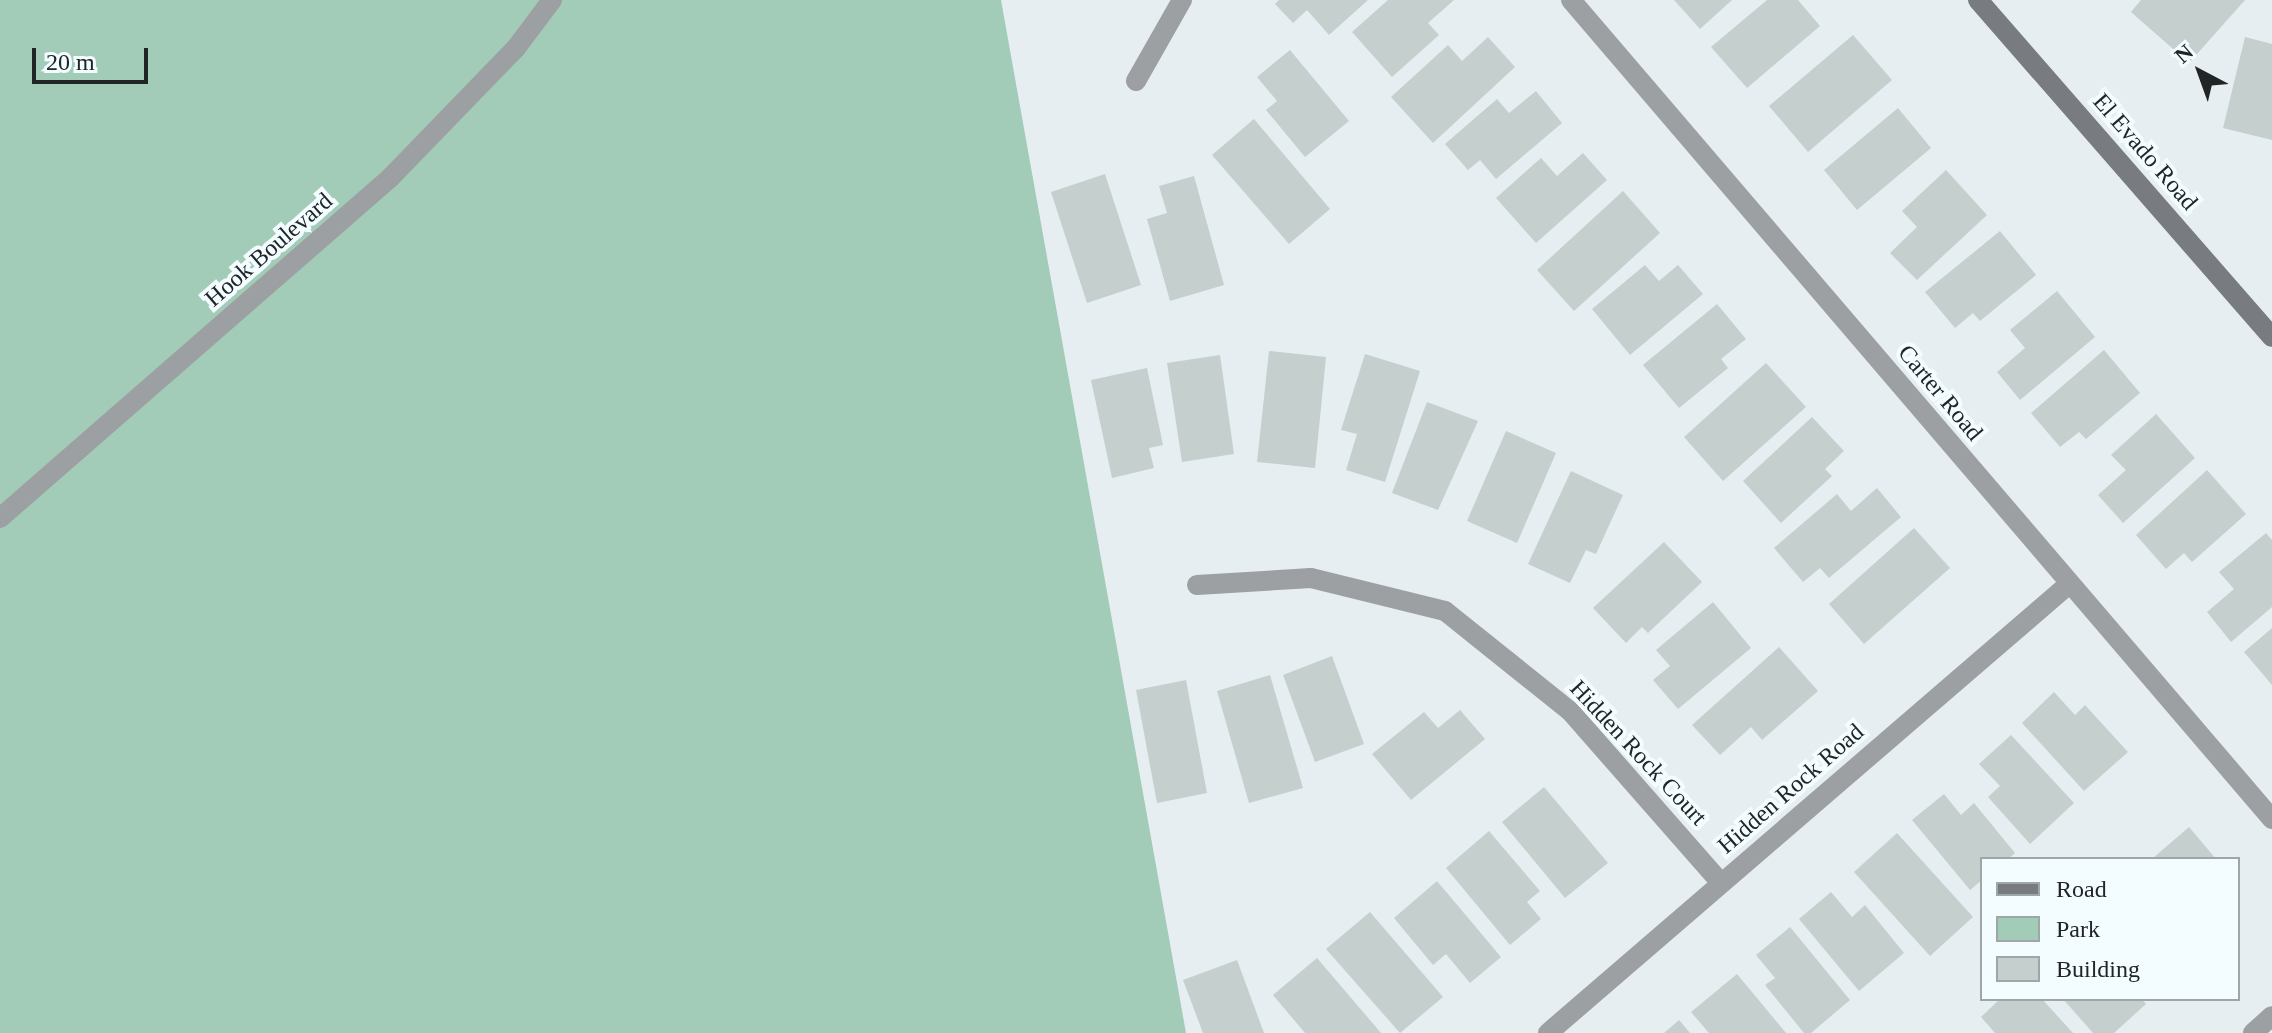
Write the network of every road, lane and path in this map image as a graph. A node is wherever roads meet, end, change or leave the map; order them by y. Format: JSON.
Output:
{"nodes":[{"id":1,"x":552,"y":0,"type":"edge"},
{"id":2,"x":1182,"y":0,"type":"edge"},
{"id":3,"x":1571,"y":0,"type":"edge"},
{"id":4,"x":1978,"y":0,"type":"edge"},
{"id":5,"x":1136,"y":81,"type":"dead end"},
{"id":6,"x":2272,"y":337,"type":"edge"},
{"id":7,"x":0,"y":518,"type":"edge"},
{"id":8,"x":2069,"y":584,"type":"junction"},
{"id":9,"x":1197,"y":585,"type":"dead end"},
{"id":10,"x":2272,"y":819,"type":"edge"},
{"id":11,"x":1721,"y":883,"type":"junction"},
{"id":12,"x":2272,"y":1016,"type":"edge"},
{"id":13,"x":1548,"y":1033,"type":"edge"},
{"id":14,"x":2253,"y":1033,"type":"edge"}],
"edges":[{"from":1,"to":7,"type":"street","name":"Hook Boulevard"},
{"from":2,"to":5,"type":"street"},
{"from":3,"to":8,"type":"street","name":"Carter Road"},
{"from":4,"to":6,"type":"main road","name":"El Evado Road"},
{"from":8,"to":10,"type":"street","name":"Carter Road"},
{"from":8,"to":11,"type":"street","name":"Hidden Rock Road"},
{"from":9,"to":11,"type":"street","name":"Hidden Rock Court"},
{"from":11,"to":13,"type":"street","name":"Hidden Rock Road"},
{"from":12,"to":14,"type":"street"}]}
